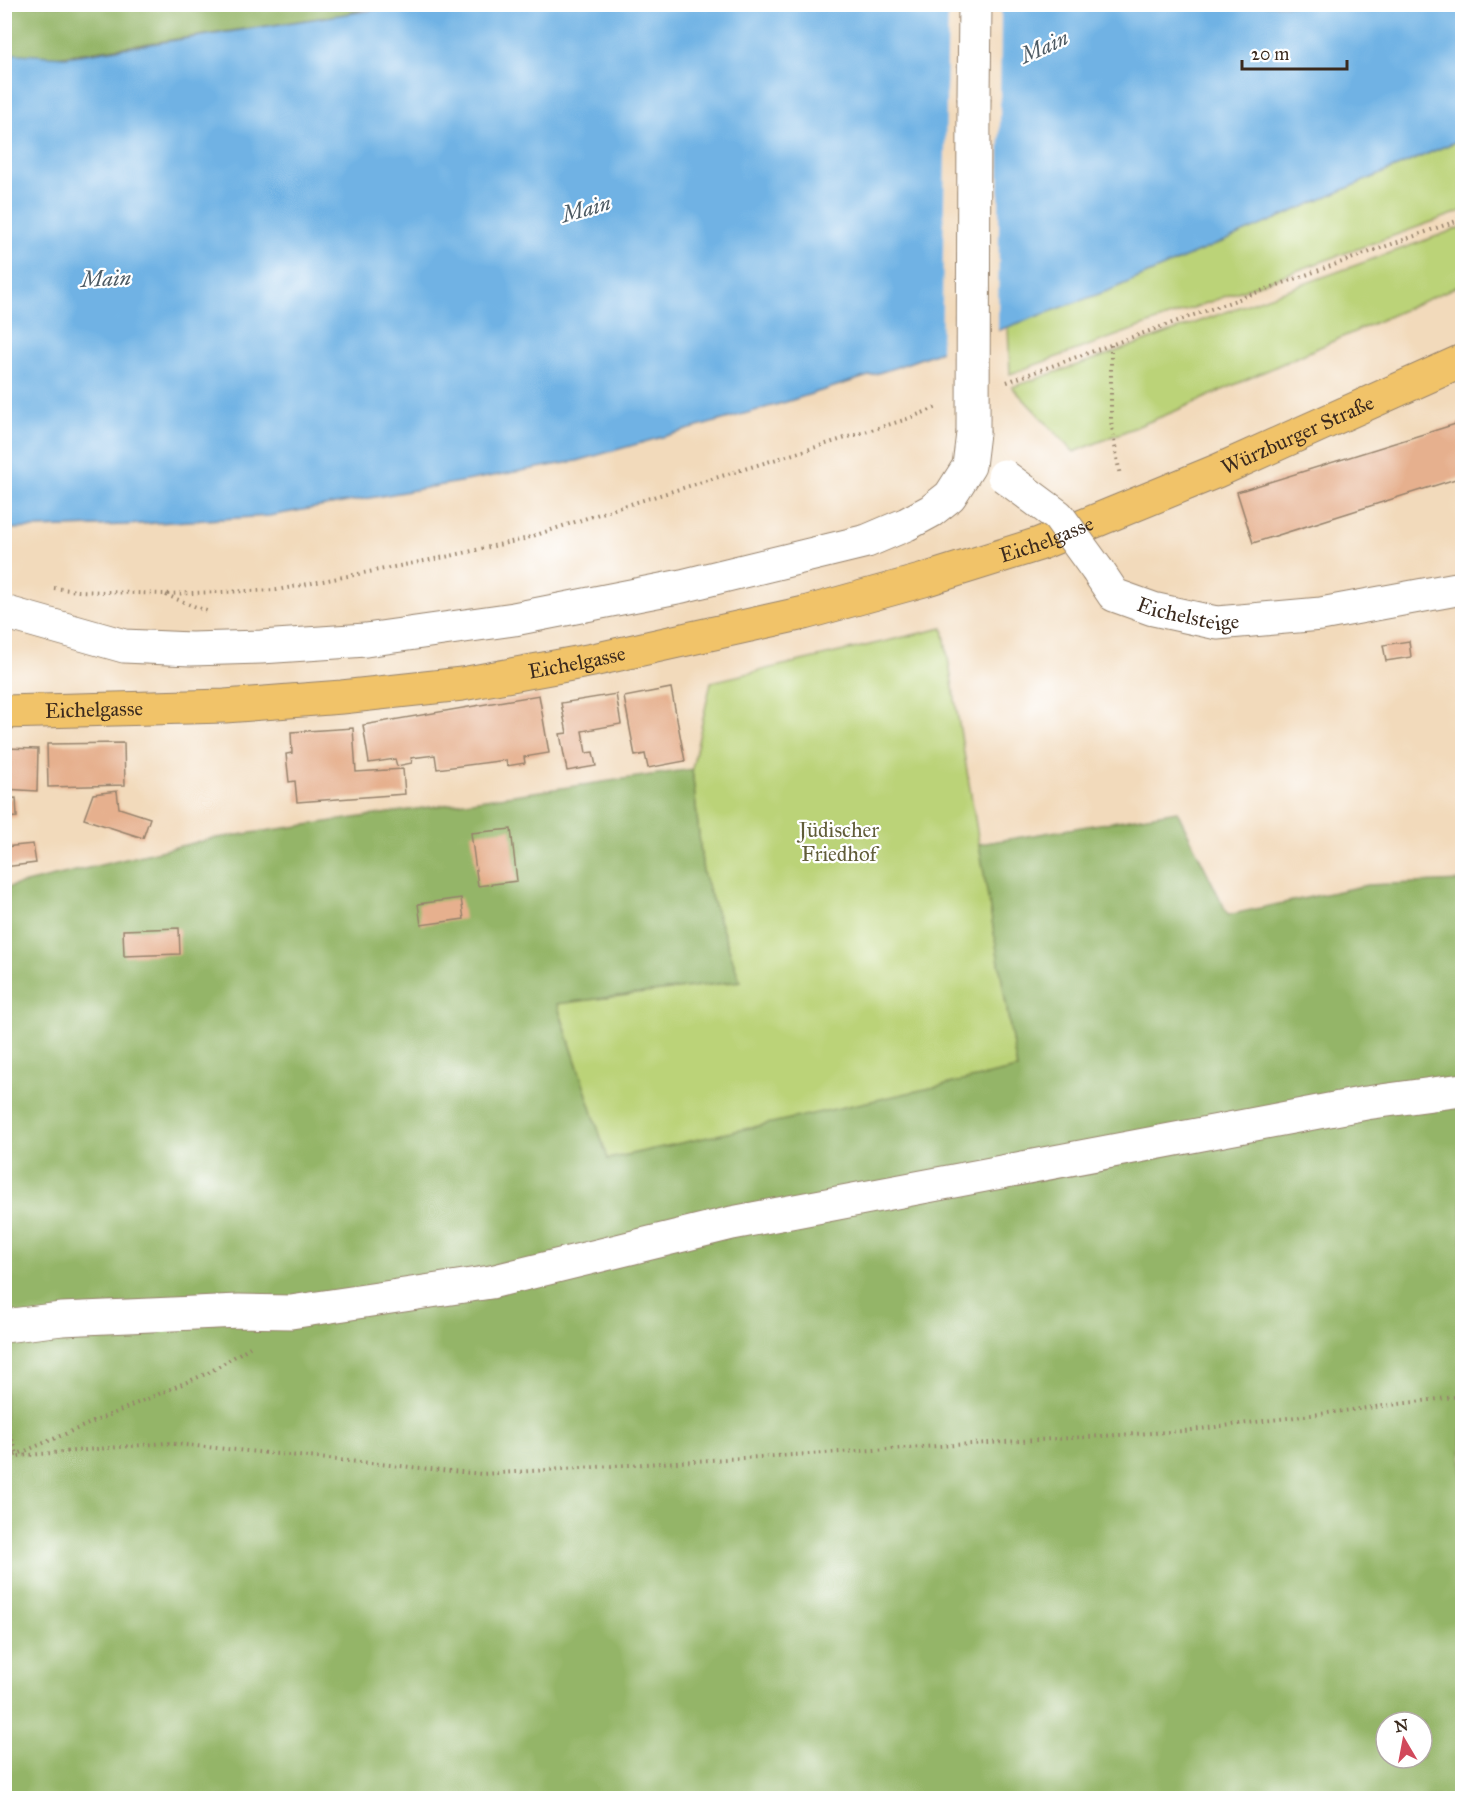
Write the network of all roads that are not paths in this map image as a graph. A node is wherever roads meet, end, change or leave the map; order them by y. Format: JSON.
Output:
{"nodes":[{"id":1,"x":975,"y":4,"type":"edge"},
{"id":2,"x":1462,"y":361,"type":"edge"},
{"id":3,"x":969,"y":466,"type":"junction"},
{"id":4,"x":1125,"y":495,"type":"joint"},
{"id":5,"x":1462,"y":588,"type":"edge"},
{"id":6,"x":4,"y":612,"type":"edge"},
{"id":7,"x":4,"y":712,"type":"edge"},
{"id":8,"x":1462,"y":1090,"type":"edge"},
{"id":9,"x":4,"y":1326,"type":"edge"}],
"edges":[{"from":1,"to":3,"type":"street","bridge":true},
{"from":2,"to":4,"type":"main road","name":"Würzburger Straße"},
{"from":3,"to":5,"type":"street","name":"Eichelsteige","bridge":true},
{"from":3,"to":6,"type":"street"},
{"from":4,"to":7,"type":"main road","name":"Eichelgasse"},
{"from":8,"to":9,"type":"street"}]}
